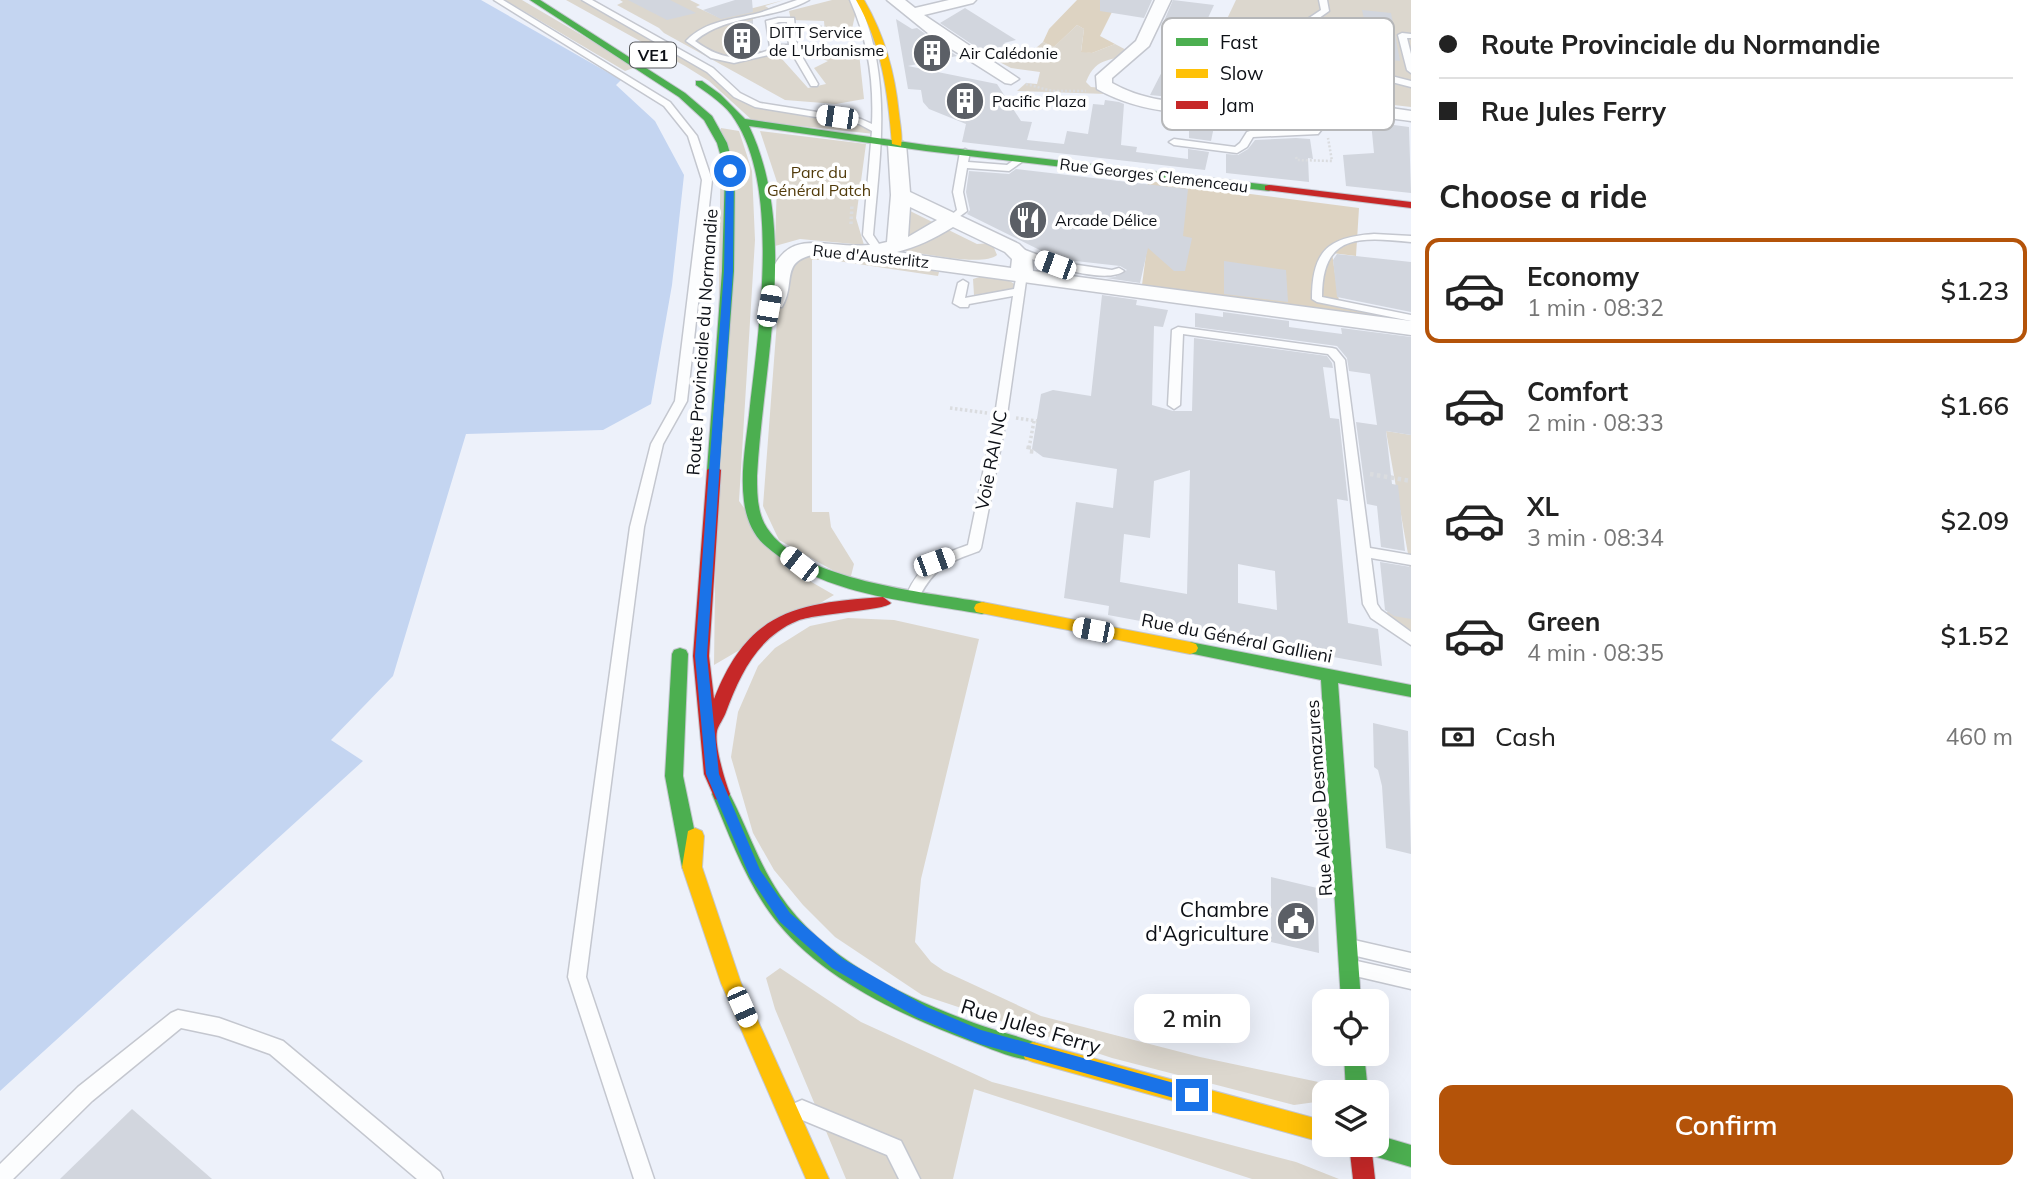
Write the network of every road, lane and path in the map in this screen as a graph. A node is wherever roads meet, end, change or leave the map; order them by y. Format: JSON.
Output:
{"nodes":[{"id":1,"x":498,"y":0,"type":"edge"},
{"id":2,"x":534,"y":0,"type":"edge"},
{"id":3,"x":555,"y":0,"type":"edge"},
{"id":4,"x":586,"y":0,"type":"edge"},
{"id":5,"x":805,"y":0,"type":"edge"},
{"id":6,"x":854,"y":0,"type":"edge"},
{"id":7,"x":895,"y":0,"type":"edge"},
{"id":8,"x":968,"y":0,"type":"edge"},
{"id":9,"x":1163,"y":0,"type":"edge"},
{"id":10,"x":1323,"y":0,"type":"edge"},
{"id":11,"x":788,"y":5,"type":"junction"},
{"id":12,"x":864,"y":11,"type":"edge"},
{"id":13,"x":914,"y":13,"type":"junction"},
{"id":14,"x":1315,"y":18,"type":"edge"},
{"id":15,"x":791,"y":20,"type":"junction"},
{"id":16,"x":1411,"y":36,"type":"edge"},
{"id":17,"x":793,"y":48,"type":"junction"},
{"id":18,"x":781,"y":49,"type":"junction"},
{"id":19,"x":872,"y":58,"type":"junction"},
{"id":20,"x":1411,"y":68,"type":"edge"},
{"id":21,"x":886,"y":70,"type":"junction"},
{"id":22,"x":653,"y":74,"type":"junction"},
{"id":23,"x":1011,"y":79,"type":"joint"},
{"id":24,"x":1394,"y":80,"type":"edge"},
{"id":25,"x":814,"y":84,"type":"dead end"},
{"id":26,"x":1411,"y":84,"type":"edge"},
{"id":27,"x":1112,"y":92,"type":"junction"},
{"id":28,"x":1162,"y":104,"type":"edge"},
{"id":29,"x":744,"y":125,"type":"junction"},
{"id":30,"x":1315,"y":132,"type":"joint"},
{"id":31,"x":883,"y":140,"type":"junction"},
{"id":32,"x":1174,"y":142,"type":"dead end"},
{"id":33,"x":1296,"y":157,"type":"dead end"},
{"id":34,"x":965,"y":159,"type":"junction"},
{"id":35,"x":901,"y":195,"type":"junction"},
{"id":36,"x":1411,"y":205,"type":"edge"},
{"id":37,"x":952,"y":219,"type":"junction"},
{"id":38,"x":1411,"y":239,"type":"edge"},
{"id":39,"x":899,"y":248,"type":"junction"},
{"id":40,"x":1012,"y":248,"type":"junction"},
{"id":41,"x":1119,"y":271,"type":"dead end"},
{"id":42,"x":1021,"y":283,"type":"junction"},
{"id":43,"x":963,"y":284,"type":"junction"},
{"id":44,"x":972,"y":308,"type":"dead end"},
{"id":45,"x":1411,"y":318,"type":"edge"},
{"id":46,"x":762,"y":324,"type":"junction"},
{"id":47,"x":1411,"y":328,"type":"edge"},
{"id":48,"x":718,"y":396,"type":"junction"},
{"id":49,"x":1174,"y":405,"type":"dead end"},
{"id":50,"x":1034,"y":421,"type":"dead end"},
{"id":51,"x":1037,"y":453,"type":"dead end"},
{"id":52,"x":1355,"y":472,"type":"junction"},
{"id":53,"x":1411,"y":481,"type":"edge"},
{"id":54,"x":696,"y":494,"type":"dead end"},
{"id":55,"x":1364,"y":552,"type":"junction"},
{"id":56,"x":1411,"y":560,"type":"edge"},
{"id":57,"x":914,"y":594,"type":"junction"},
{"id":58,"x":973,"y":607,"type":"junction"},
{"id":59,"x":1411,"y":640,"type":"edge"},
{"id":60,"x":681,"y":642,"type":"dead end"},
{"id":61,"x":1329,"y":675,"type":"junction"},
{"id":62,"x":1411,"y":691,"type":"edge"},
{"id":63,"x":707,"y":741,"type":"junction"},
{"id":64,"x":713,"y":774,"type":"junction"},
{"id":65,"x":692,"y":867,"type":"junction"},
{"id":66,"x":1348,"y":947,"type":"junction"},
{"id":67,"x":1411,"y":961,"type":"edge"},
{"id":68,"x":1348,"y":967,"type":"junction"},
{"id":69,"x":1411,"y":981,"type":"edge"},
{"id":70,"x":1349,"y":989,"type":"edge"},
{"id":71,"x":785,"y":1103,"type":"junction"},
{"id":72,"x":1312,"y":1128,"type":"edge"},
{"id":73,"x":1389,"y":1150,"type":"edge"},
{"id":74,"x":1411,"y":1156,"type":"edge"},
{"id":75,"x":1361,"y":1157,"type":"edge"},
{"id":76,"x":0,"y":1178,"type":"edge"},
{"id":77,"x":433,"y":1179,"type":"edge"},
{"id":78,"x":644,"y":1179,"type":"edge"},
{"id":79,"x":818,"y":1179,"type":"edge"},
{"id":80,"x":910,"y":1179,"type":"edge"},
{"id":81,"x":1364,"y":1179,"type":"edge"}],
"edges":[{"from":1,"to":78,"type":"lane"},
{"from":2,"to":22,"type":"main road","name":"Route Provinciale du Normandie","number":"VE1"},
{"from":3,"to":29,"type":"main road","number":"VE1"},
{"from":4,"to":31,"type":"lane"},
{"from":5,"to":11,"type":"lane"},
{"from":6,"to":12,"type":"lane"},
{"from":7,"to":13,"type":"street"},
{"from":8,"to":13,"type":"street"},
{"from":9,"to":27,"type":"street"},
{"from":10,"to":14,"type":"lane"},
{"from":11,"to":15,"type":"lane"},
{"from":11,"to":18,"type":"lane"},
{"from":12,"to":19,"type":"lane"},
{"from":12,"to":21,"type":"main road"},
{"from":13,"to":23,"type":"street"},
{"from":15,"to":17,"type":"lane"},
{"from":15,"to":18,"type":"lane"},
{"from":16,"to":20,"type":"lane"},
{"from":17,"to":18,"type":"lane"},
{"from":17,"to":25,"type":"lane"},
{"from":19,"to":21,"type":"lane"},
{"from":19,"to":31,"type":"lane"},
{"from":21,"to":31,"type":"main road"},
{"from":22,"to":29,"type":"main road"},
{"from":22,"to":48,"type":"main road","name":"Route Provinciale du Normandie","number":"VE1"},
{"from":23,"to":27,"type":"path"},
{"from":24,"to":26,"type":"lane"},
{"from":27,"to":28,"type":"street"},
{"from":29,"to":31,"type":"main road","name":"Rue Georges Clemenceau"},
{"from":29,"to":46,"type":"main road","number":"VE1"},
{"from":30,"to":32,"type":"lane"},
{"from":30,"to":33,"type":"path"},
{"from":31,"to":34,"type":"main road","name":"Rue Georges Clemenceau"},
{"from":31,"to":35,"type":"street"},
{"from":31,"to":39,"type":"street"},
{"from":34,"to":36,"type":"main road","name":"Rue Georges Clemenceau"},
{"from":34,"to":37,"type":"lane"},
{"from":35,"to":37,"type":"street"},
{"from":35,"to":39,"type":"street"},
{"from":37,"to":39,"type":"street"},
{"from":37,"to":40,"type":"street"},
{"from":38,"to":45,"type":"lane"},
{"from":39,"to":43,"type":"street","name":"Rue d'Austerlitz"},
{"from":39,"to":46,"type":"street","name":"Rue d'Austerlitz"},
{"from":40,"to":41,"type":"lane"},
{"from":40,"to":42,"type":"street"},
{"from":42,"to":43,"type":"street","name":"Rue d'Austerlitz"},
{"from":42,"to":43,"type":"lane"},
{"from":42,"to":47,"type":"street","name":"Rue d'Austerlitz"},
{"from":42,"to":57,"type":"lane","name":"Voie RAI NC"},
{"from":43,"to":44,"type":"lane"},
{"from":46,"to":57,"type":"main road","name":"Rue du Général Gallieni","number":"VE1"},
{"from":48,"to":54,"type":"main road"},
{"from":48,"to":63,"type":"main road","name":"Route Provinciale du Normandie","number":"VE1"},
{"from":49,"to":52,"type":"lane"},
{"from":50,"to":51,"type":"path"},
{"from":52,"to":53,"type":"path"},
{"from":52,"to":55,"type":"lane"},
{"from":55,"to":56,"type":"lane"},
{"from":55,"to":59,"type":"lane"},
{"from":57,"to":58,"type":"main road","name":"Rue du Général Gallieni","number":"VE1"},
{"from":58,"to":61,"type":"main road","name":"Rue du Général Gallieni"},
{"from":58,"to":63,"type":"main road","name":"Rue du Général Gallieni"},
{"from":60,"to":65,"type":"main road"},
{"from":61,"to":62,"type":"main road","name":"Rue du Général Gallieni"},
{"from":61,"to":66,"type":"main road","name":"Rue Alcide Desmazures"},
{"from":63,"to":64,"type":"main road","name":"Rue du Général Gallieni"},
{"from":64,"to":65,"type":"main road"},
{"from":64,"to":72,"type":"main road","name":"Rue Jules Ferry"},
{"from":65,"to":71,"type":"main road"},
{"from":66,"to":67,"type":"lane"},
{"from":66,"to":68,"type":"main road","name":"Rue Alcide Desmazures"},
{"from":68,"to":69,"type":"lane"},
{"from":68,"to":70,"type":"main road","name":"Rue Alcide Desmazures"},
{"from":71,"to":79,"type":"main road"},
{"from":71,"to":80,"type":"lane"},
{"from":73,"to":74,"type":"main road"},
{"from":75,"to":81,"type":"main road"},
{"from":76,"to":77,"type":"lane"}]}
